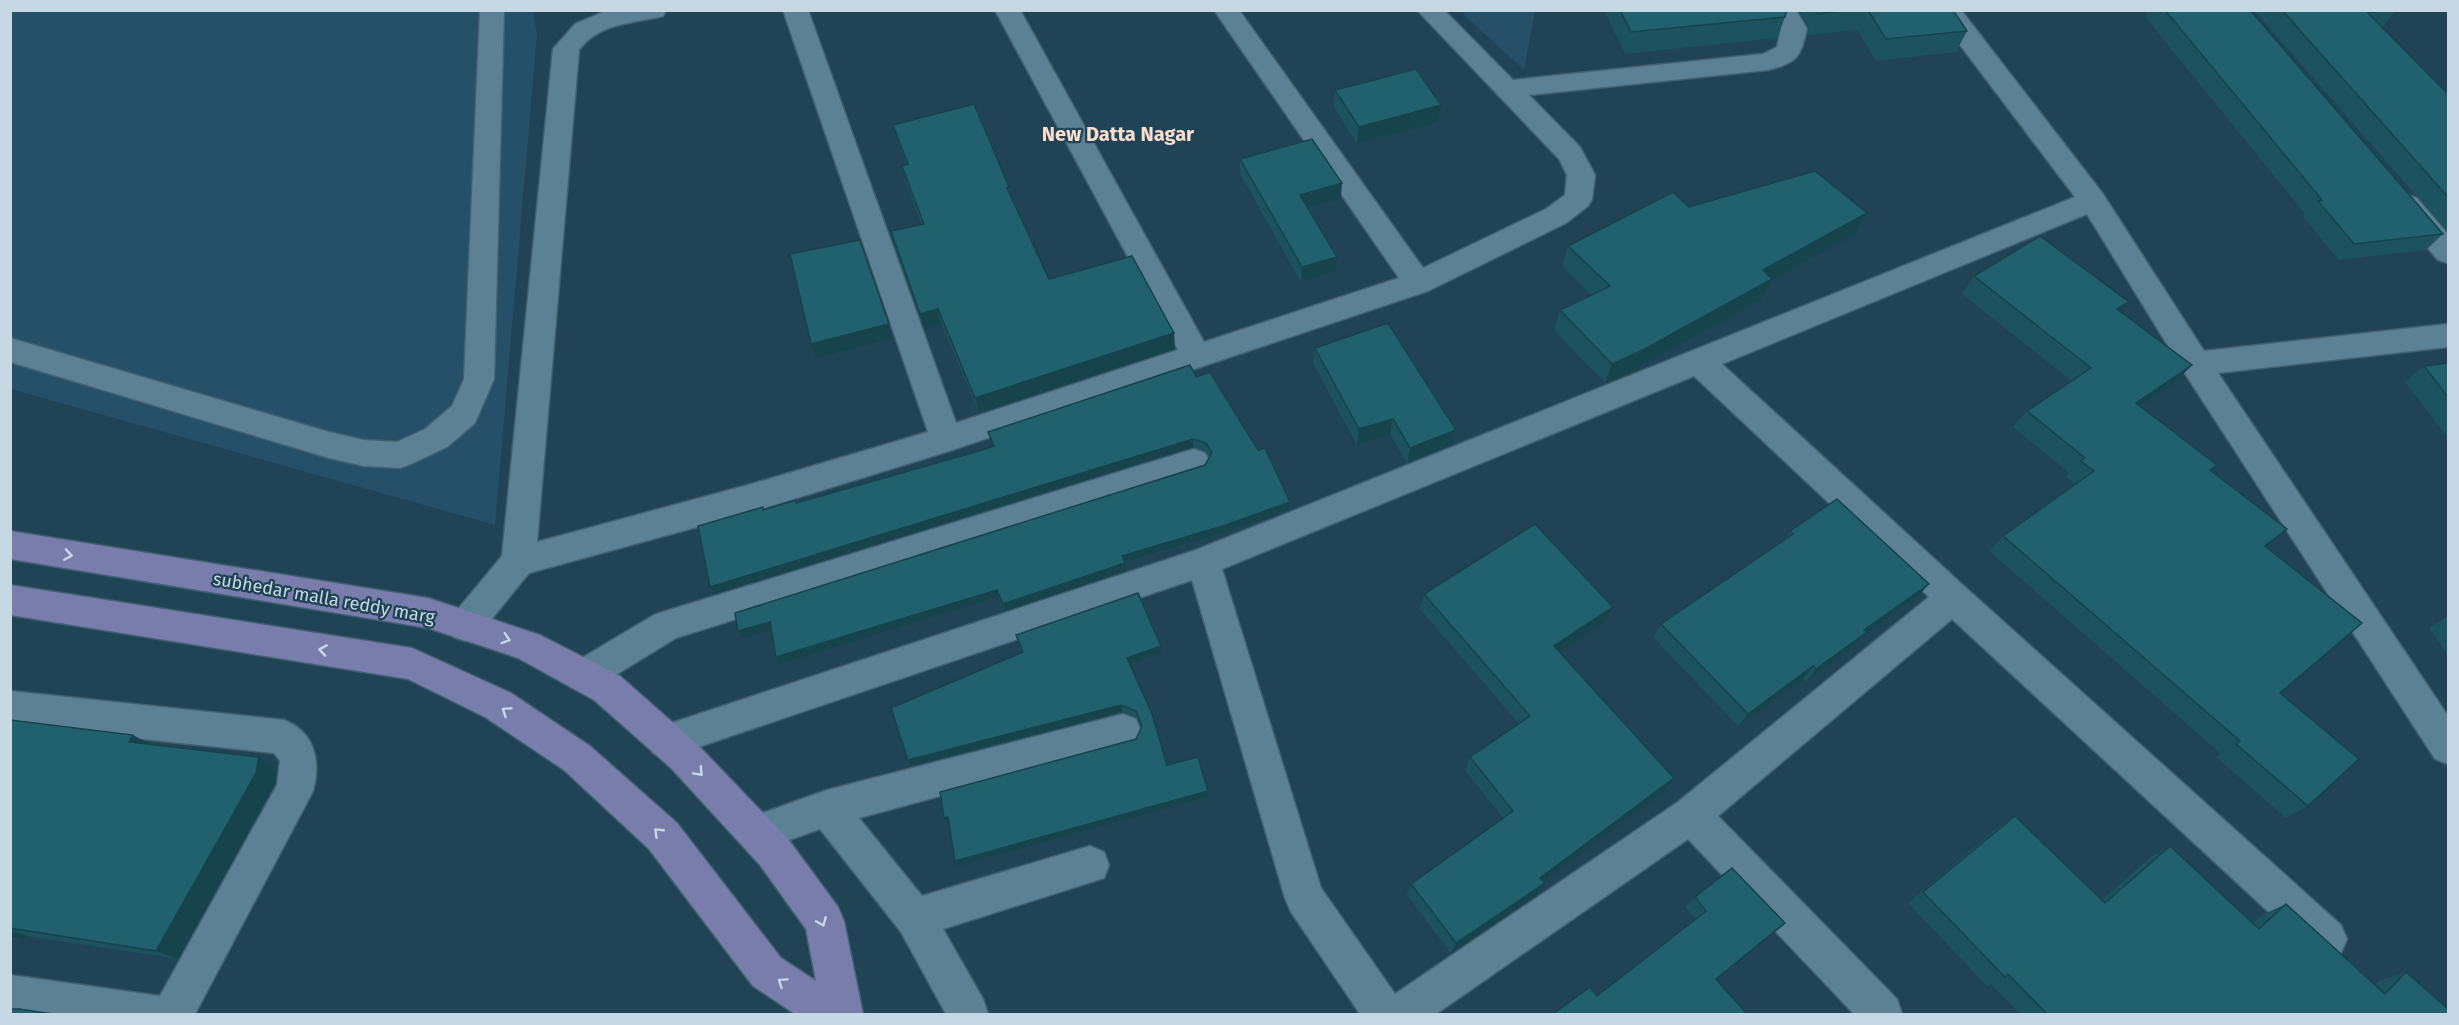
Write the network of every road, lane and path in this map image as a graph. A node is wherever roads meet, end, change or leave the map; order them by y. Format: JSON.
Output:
{"nodes":[{"id":1,"x":492,"y":10,"type":"edge"},
{"id":2,"x":654,"y":10,"type":"edge"},
{"id":3,"x":795,"y":10,"type":"edge"},
{"id":4,"x":1007,"y":10,"type":"edge"},
{"id":5,"x":1226,"y":10,"type":"edge"},
{"id":6,"x":1430,"y":10,"type":"edge"},
{"id":7,"x":1783,"y":10,"type":"edge"},
{"id":8,"x":1951,"y":15,"type":"edge"},
{"id":9,"x":1507,"y":90,"type":"junction"},
{"id":10,"x":2394,"y":191,"type":"edge"},
{"id":11,"x":2093,"y":201,"type":"junction"},
{"id":12,"x":2448,"y":253,"type":"edge"},
{"id":13,"x":1418,"y":283,"type":"junction"},
{"id":14,"x":2448,"y":335,"type":"edge"},
{"id":15,"x":10,"y":350,"type":"edge"},
{"id":16,"x":1196,"y":356,"type":"junction"},
{"id":17,"x":1698,"y":362,"type":"junction"},
{"id":18,"x":2195,"y":364,"type":"junction"},
{"id":19,"x":946,"y":439,"type":"junction"},
{"id":20,"x":1194,"y":462,"type":"dead end"},
{"id":21,"x":10,"y":545,"type":"edge"},
{"id":22,"x":518,"y":561,"type":"junction"},
{"id":23,"x":1203,"y":562,"type":"junction"},
{"id":24,"x":1953,"y":598,"type":"junction"},
{"id":25,"x":10,"y":600,"type":"edge"},
{"id":26,"x":465,"y":626,"type":"junction"},
{"id":27,"x":584,"y":676,"type":"junction"},
{"id":28,"x":10,"y":708,"type":"edge"},
{"id":29,"x":1123,"y":731,"type":"dead end"},
{"id":30,"x":666,"y":741,"type":"junction"},
{"id":31,"x":2448,"y":747,"type":"edge"},
{"id":32,"x":827,"y":808,"type":"junction"},
{"id":33,"x":1691,"y":815,"type":"junction"},
{"id":34,"x":756,"y":833,"type":"junction"},
{"id":35,"x":1090,"y":865,"type":"dead end"},
{"id":36,"x":915,"y":918,"type":"junction"},
{"id":37,"x":2327,"y":939,"type":"edge"},
{"id":38,"x":10,"y":995,"type":"edge"},
{"id":39,"x":154,"y":1014,"type":"edge"},
{"id":40,"x":173,"y":1014,"type":"edge"},
{"id":41,"x":830,"y":1014,"type":"edge"},
{"id":42,"x":843,"y":1014,"type":"edge"},
{"id":43,"x":968,"y":1014,"type":"edge"},
{"id":44,"x":1384,"y":1014,"type":"edge"},
{"id":45,"x":1401,"y":1014,"type":"edge"},
{"id":46,"x":1882,"y":1014,"type":"edge"}],
"edges":[{"from":1,"to":15,"type":"street"},
{"from":2,"to":22,"type":"street"},
{"from":3,"to":19,"type":"street"},
{"from":4,"to":16,"type":"street"},
{"from":5,"to":13,"type":"street"},
{"from":6,"to":9,"type":"street"},
{"from":7,"to":9,"type":"street"},
{"from":8,"to":11,"type":"street"},
{"from":9,"to":13,"type":"street"},
{"from":10,"to":12,"type":"street"},
{"from":11,"to":17,"type":"street"},
{"from":11,"to":18,"type":"street"},
{"from":13,"to":16,"type":"street"},
{"from":14,"to":18,"type":"street"},
{"from":16,"to":19,"type":"street"},
{"from":17,"to":23,"type":"street"},
{"from":17,"to":24,"type":"street"},
{"from":18,"to":31,"type":"street"},
{"from":19,"to":22,"type":"street"},
{"from":20,"to":27,"type":"street"},
{"from":21,"to":26,"type":"main road","name":"subhedar malla reddy marg","one_way":true},
{"from":22,"to":26,"type":"street"},
{"from":23,"to":30,"type":"street"},
{"from":23,"to":44,"type":"street"},
{"from":24,"to":33,"type":"street"},
{"from":24,"to":37,"type":"street"},
{"from":41,"to":25,"type":"main road","one_way":true},
{"from":26,"to":27,"type":"main road","name":"subhedar malla reddy marg","one_way":true},
{"from":27,"to":30,"type":"main road","name":"subhedar malla reddy marg"},
{"from":28,"to":40,"type":"street"},
{"from":29,"to":32,"type":"street"},
{"from":30,"to":34,"type":"main road","name":"subhedar malla reddy marg","one_way":true},
{"from":32,"to":34,"type":"street"},
{"from":32,"to":36,"type":"street"},
{"from":33,"to":45,"type":"street"},
{"from":33,"to":46,"type":"street"},
{"from":34,"to":42,"type":"main road","name":"subhedar malla reddy marg","one_way":true},
{"from":35,"to":36,"type":"street"},
{"from":36,"to":43,"type":"street"},
{"from":38,"to":39,"type":"street"}]}
